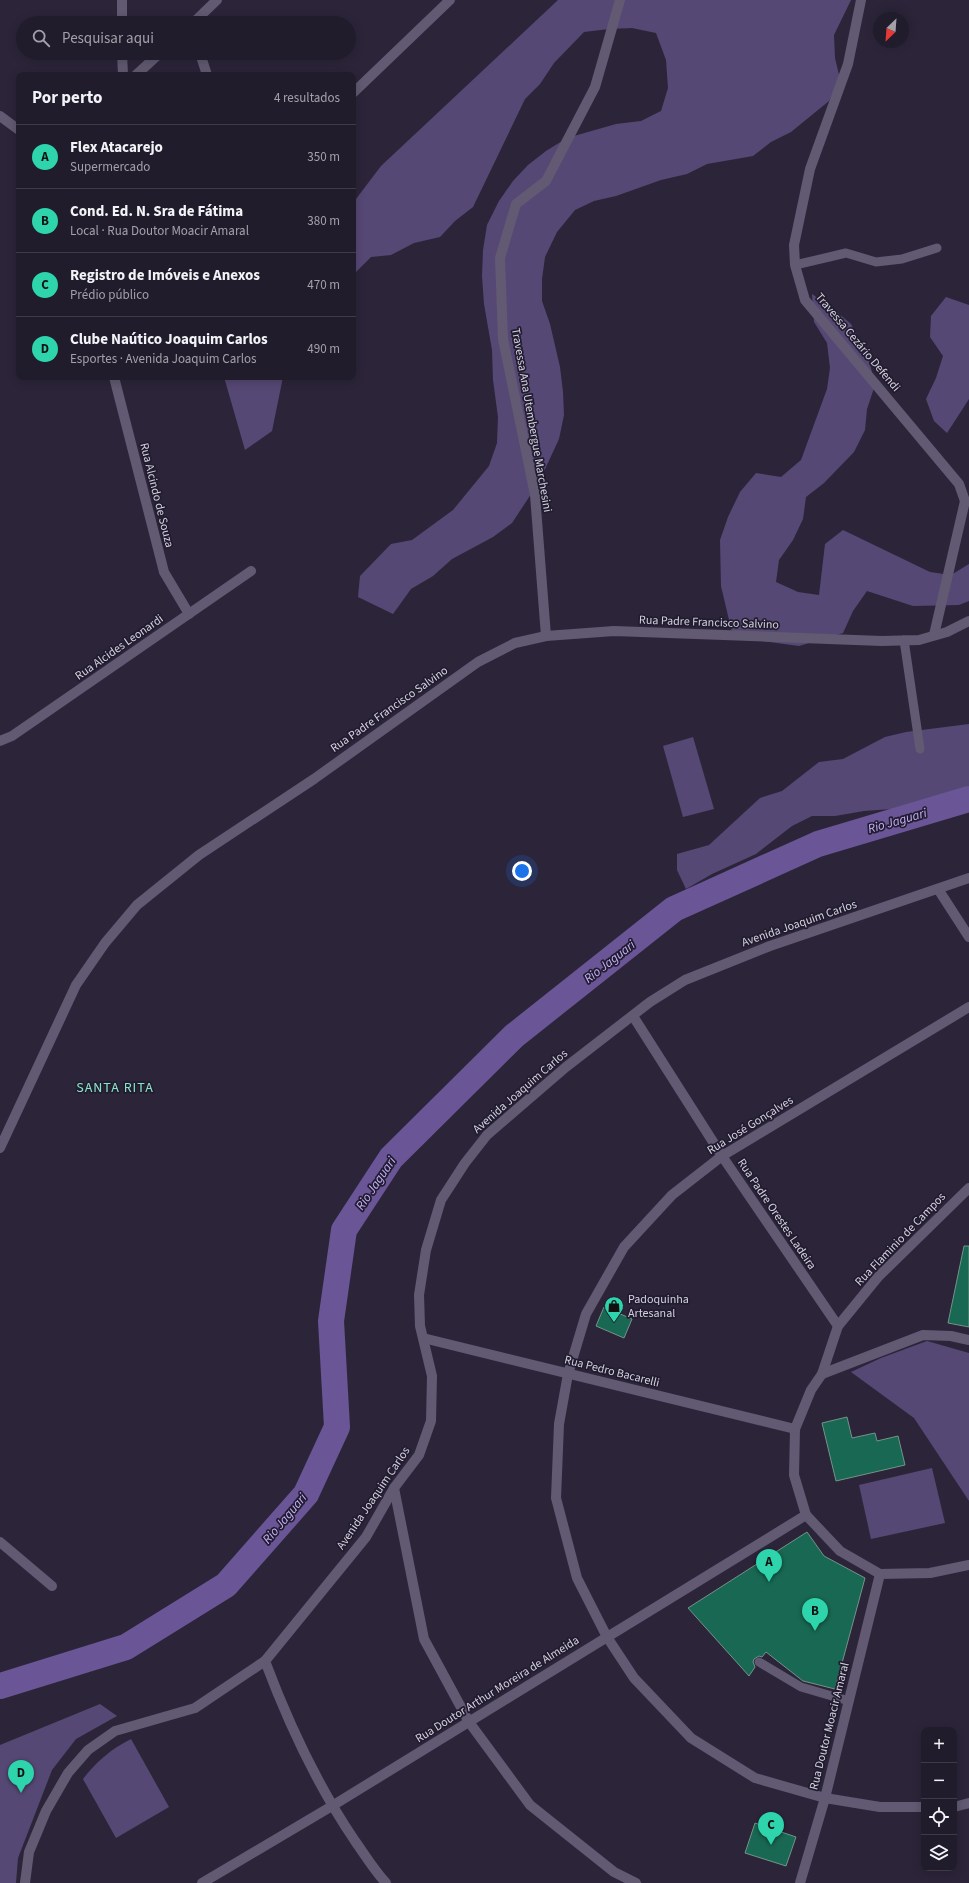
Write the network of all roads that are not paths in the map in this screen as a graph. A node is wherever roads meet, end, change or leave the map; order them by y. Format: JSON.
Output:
{"nodes":[{"id":1,"x":122,"y":0,"type":"edge"},
{"id":2,"x":217,"y":0,"type":"edge"},
{"id":3,"x":450,"y":0,"type":"edge"},
{"id":4,"x":620,"y":0,"type":"edge"},
{"id":5,"x":861,"y":0,"type":"edge"},
{"id":6,"x":122,"y":16,"type":"edge"},
{"id":7,"x":200,"y":16,"type":"edge"},
{"id":8,"x":122,"y":60,"type":"edge"},
{"id":9,"x":152,"y":60,"type":"edge"},
{"id":10,"x":202,"y":60,"type":"edge"},
{"id":11,"x":123,"y":72,"type":"edge"},
{"id":12,"x":139,"y":72,"type":"edge"},
{"id":13,"x":206,"y":72,"type":"edge"},
{"id":14,"x":356,"y":90,"type":"edge"},
{"id":15,"x":0,"y":116,"type":"edge"},
{"id":16,"x":16,"y":128,"type":"edge"},
{"id":17,"x":936,"y":248,"type":"dead end"},
{"id":18,"x":795,"y":265,"type":"junction"},
{"id":19,"x":115,"y":380,"type":"edge"},
{"id":20,"x":251,"y":571,"type":"dead end"},
{"id":21,"x":189,"y":614,"type":"junction"},
{"id":22,"x":969,"y":621,"type":"edge"},
{"id":23,"x":546,"y":636,"type":"junction"},
{"id":24,"x":934,"y":636,"type":"junction"},
{"id":25,"x":904,"y":640,"type":"junction"},
{"id":26,"x":0,"y":741,"type":"edge"},
{"id":27,"x":920,"y":749,"type":"dead end"},
{"id":28,"x":969,"y":878,"type":"edge"},
{"id":29,"x":938,"y":889,"type":"junction"},
{"id":30,"x":969,"y":937,"type":"edge"},
{"id":31,"x":969,"y":1007,"type":"edge"},
{"id":32,"x":633,"y":1016,"type":"junction"},
{"id":33,"x":0,"y":1148,"type":"edge"},
{"id":34,"x":722,"y":1156,"type":"junction"},
{"id":35,"x":969,"y":1188,"type":"edge"},
{"id":36,"x":838,"y":1326,"type":"junction"},
{"id":37,"x":423,"y":1338,"type":"junction"},
{"id":38,"x":969,"y":1340,"type":"edge"},
{"id":39,"x":568,"y":1374,"type":"junction"},
{"id":40,"x":822,"y":1374,"type":"junction"},
{"id":41,"x":795,"y":1429,"type":"junction"},
{"id":42,"x":394,"y":1488,"type":"junction"},
{"id":43,"x":806,"y":1515,"type":"junction"},
{"id":44,"x":0,"y":1542,"type":"edge"},
{"id":45,"x":969,"y":1565,"type":"edge"},
{"id":46,"x":880,"y":1574,"type":"junction"},
{"id":47,"x":52,"y":1586,"type":"dead end"},
{"id":48,"x":607,"y":1637,"type":"junction"},
{"id":49,"x":265,"y":1661,"type":"junction"},
{"id":50,"x":759,"y":1662,"type":"dead end"},
{"id":51,"x":849,"y":1701,"type":"junction"},
{"id":52,"x":469,"y":1722,"type":"junction"},
{"id":53,"x":825,"y":1798,"type":"junction"},
{"id":54,"x":969,"y":1803,"type":"edge"},
{"id":55,"x":332,"y":1806,"type":"junction"},
{"id":56,"x":957,"y":1806,"type":"edge"},
{"id":57,"x":921,"y":1807,"type":"edge"},
{"id":58,"x":25,"y":1883,"type":"edge"},
{"id":59,"x":202,"y":1883,"type":"edge"},
{"id":60,"x":386,"y":1883,"type":"edge"},
{"id":61,"x":636,"y":1883,"type":"edge"},
{"id":62,"x":800,"y":1883,"type":"edge"}],
"edges":[{"from":1,"to":6,"type":"street"},
{"from":2,"to":7,"type":"street"},
{"from":3,"to":14,"type":"street"},
{"from":4,"to":23,"type":"street","name":"Travessa Ana Utembergue Marchesini"},
{"from":5,"to":18,"type":"street","name":"Travessa Cezário Defendi"},
{"from":8,"to":11,"type":"street"},
{"from":9,"to":12,"type":"street"},
{"from":10,"to":13,"type":"street"},
{"from":15,"to":16,"type":"street"},
{"from":17,"to":18,"type":"lane"},
{"from":18,"to":24,"type":"street","name":"Travessa Cezário Defendi"},
{"from":19,"to":21,"type":"street","name":"Rua Alcindo de Souza"},
{"from":20,"to":21,"type":"street","name":"Rua Alcides Leonardi"},
{"from":21,"to":26,"type":"street","name":"Rua Alcides Leonardi"},
{"from":22,"to":24,"type":"street","name":"Rua Padre Francisco Salvino"},
{"from":23,"to":25,"type":"street","name":"Rua Padre Francisco Salvino"},
{"from":23,"to":33,"type":"street","name":"Rua Padre Francisco Salvino"},
{"from":24,"to":25,"type":"street","name":"Rua Padre Francisco Salvino"},
{"from":25,"to":27,"type":"lane"},
{"from":28,"to":29,"type":"street","name":"Avenida Joaquim Carlos"},
{"from":29,"to":30,"type":"street"},
{"from":29,"to":32,"type":"street","name":"Avenida Joaquim Carlos"},
{"from":31,"to":34,"type":"street","name":"Rua José Gonçalves"},
{"from":32,"to":34,"type":"street","name":"Rua Padre Orestes Ladeira"},
{"from":32,"to":37,"type":"street","name":"Avenida Joaquim Carlos"},
{"from":34,"to":36,"type":"street","name":"Rua Padre Orestes Ladeira"},
{"from":34,"to":39,"type":"street","name":"Rua José Gonçalves"},
{"from":35,"to":36,"type":"street","name":"Rua Flaminio de Campos"},
{"from":36,"to":40,"type":"street","name":"Rua Flaminio de Campos"},
{"from":37,"to":39,"type":"street","name":"Rua Pedro Bacarelli"},
{"from":37,"to":42,"type":"street","name":"Avenida Joaquim Carlos"},
{"from":38,"to":40,"type":"street"},
{"from":39,"to":41,"type":"street","name":"Rua Pedro Bacarelli"},
{"from":39,"to":48,"type":"street","name":"Rua José Gonçalves"},
{"from":40,"to":41,"type":"street","name":"Rua Flaminio de Campos"},
{"from":41,"to":43,"type":"street","name":"Rua Flaminio de Campos"},
{"from":42,"to":49,"type":"street","name":"Avenida Joaquim Carlos"},
{"from":42,"to":52,"type":"street"},
{"from":43,"to":46,"type":"street","name":"Rua Flaminio de Campos"},
{"from":43,"to":48,"type":"street","name":"Rua Doutor Arthur Moreira de Almeida"},
{"from":44,"to":47,"type":"street"},
{"from":45,"to":46,"type":"street"},
{"from":46,"to":51,"type":"street","name":"Rua Doutor Moacir Amaral"},
{"from":48,"to":52,"type":"street","name":"Rua Doutor Arthur Moreira de Almeida"},
{"from":48,"to":53,"type":"street","name":"Rua José Gonçalves"},
{"from":49,"to":55,"type":"street"},
{"from":49,"to":58,"type":"street","name":"Avenida Joaquim Carlos"},
{"from":50,"to":51,"type":"lane"},
{"from":51,"to":53,"type":"street","name":"Rua Doutor Moacir Amaral"},
{"from":52,"to":55,"type":"street","name":"Rua Doutor Arthur Moreira de Almeida"},
{"from":52,"to":61,"type":"street"},
{"from":53,"to":57,"type":"street","name":"Rua José Gonçalves"},
{"from":53,"to":62,"type":"street","name":"Rua Doutor Moacir Amaral"},
{"from":54,"to":56,"type":"street"},
{"from":55,"to":59,"type":"street","name":"Rua Doutor Arthur Moreira de Almeida"},
{"from":55,"to":60,"type":"street"}]}
